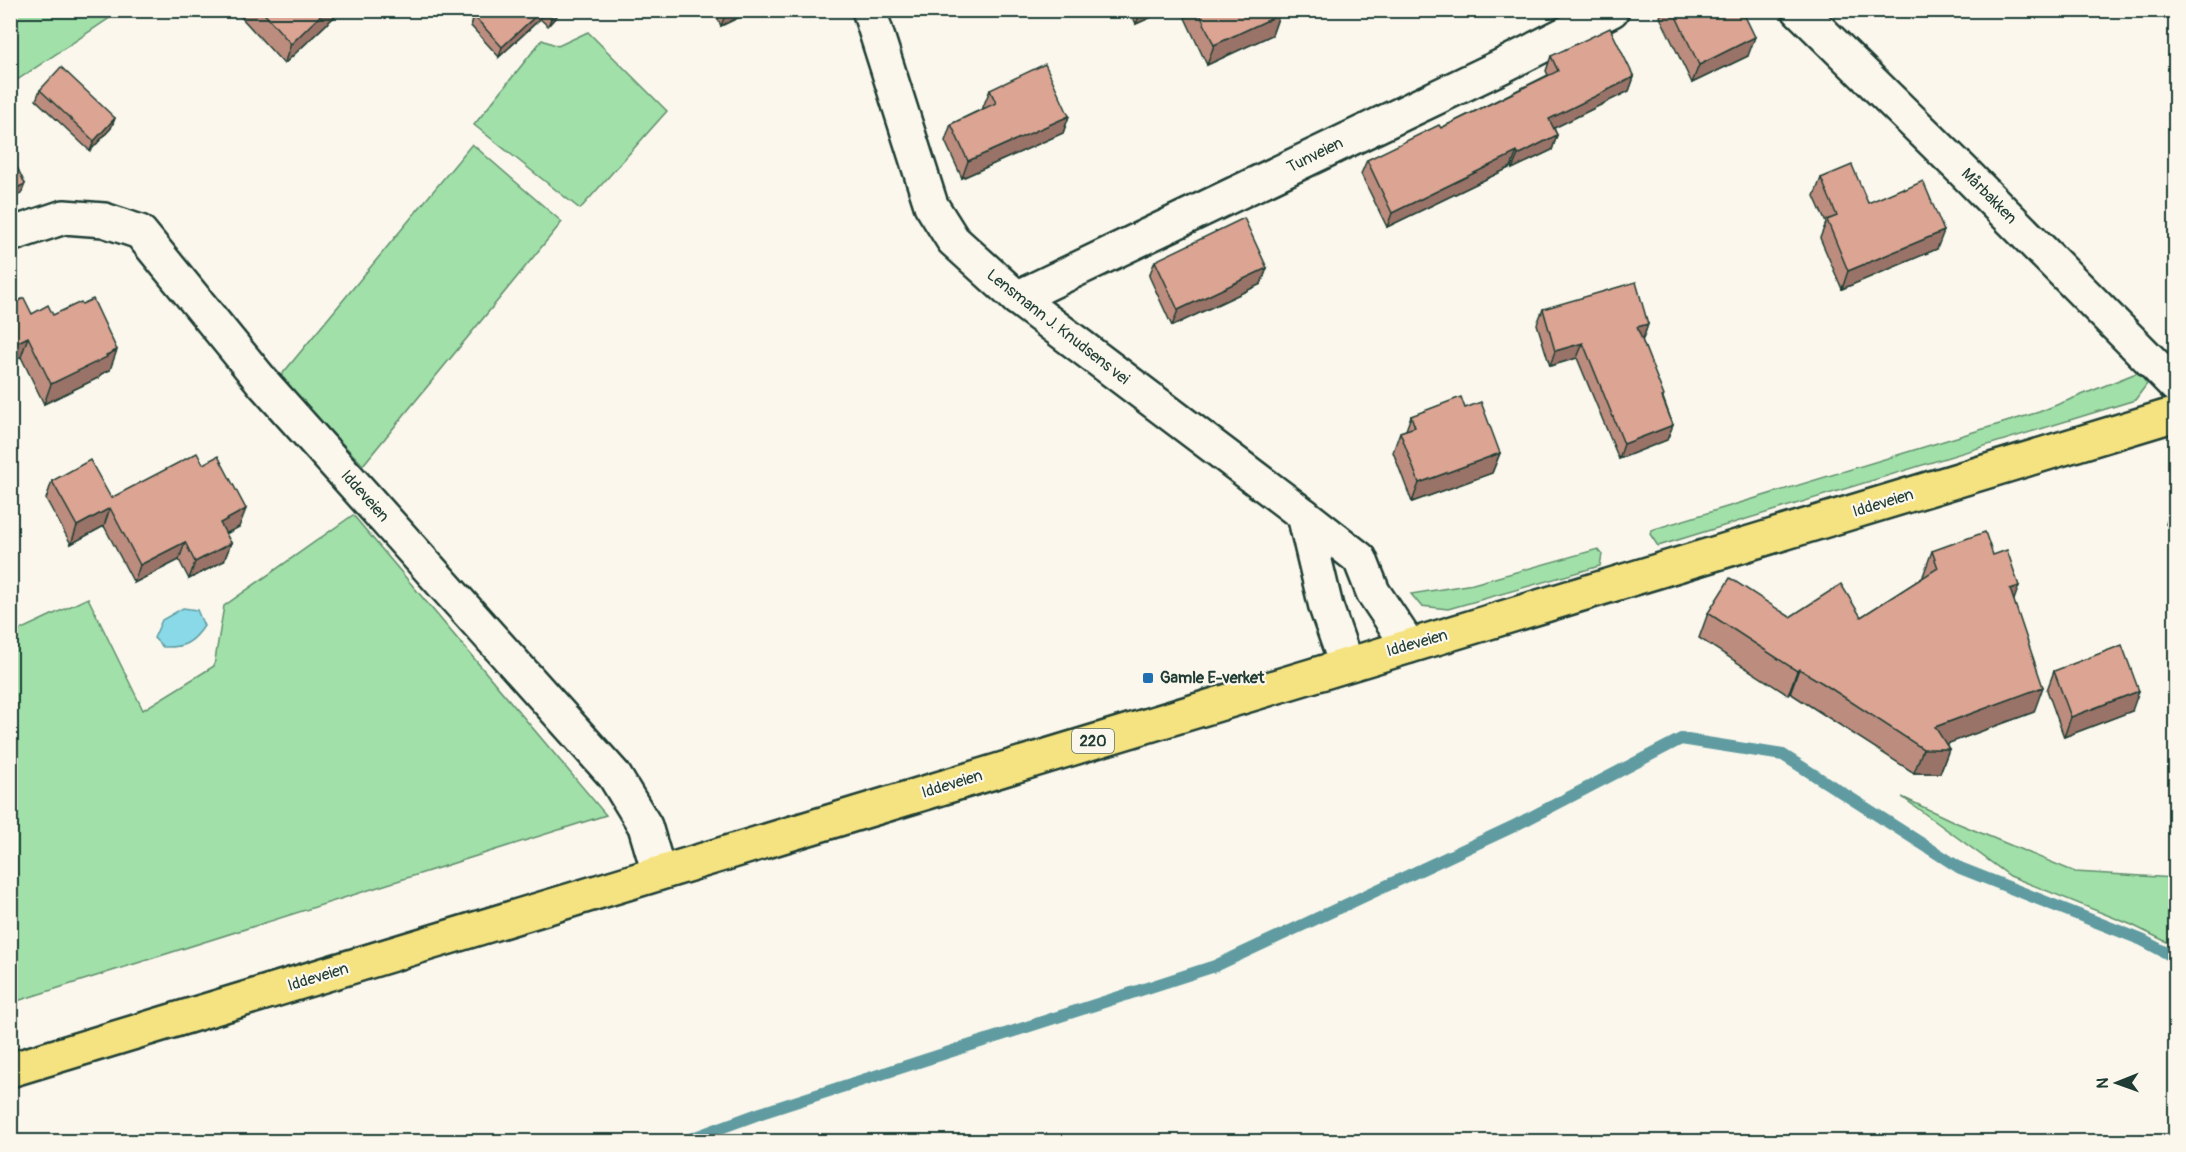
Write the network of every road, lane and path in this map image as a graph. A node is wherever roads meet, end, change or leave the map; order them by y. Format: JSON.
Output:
{"nodes":[{"id":1,"x":869,"y":10,"type":"edge"},
{"id":2,"x":1612,"y":10,"type":"edge"},
{"id":3,"x":1799,"y":10,"type":"edge"},
{"id":4,"x":10,"y":235,"type":"edge"},
{"id":5,"x":1017,"y":298,"type":"junction"},
{"id":6,"x":2175,"y":386,"type":"edge"},
{"id":7,"x":2175,"y":414,"type":"edge"},
{"id":8,"x":1304,"y":515,"type":"junction"},
{"id":9,"x":1409,"y":646,"type":"junction"},
{"id":10,"x":1346,"y":664,"type":"junction"},
{"id":11,"x":659,"y":873,"type":"junction"},
{"id":12,"x":10,"y":1070,"type":"edge"}],
"edges":[{"from":1,"to":5,"type":"street","name":"Lensmann J. Knudsens vei"},
{"from":2,"to":5,"type":"street","name":"Tunveien"},
{"from":3,"to":6,"type":"street","name":"Mårbakken"},
{"from":4,"to":11,"type":"street","name":"Iddeveien"},
{"from":5,"to":8,"type":"street","name":"Lensmann J. Knudsens vei"},
{"from":7,"to":9,"type":"main road","name":"Iddeveien","number":"220"},
{"from":8,"to":9,"type":"street","name":"Lensmann J. Knudsens vei"},
{"from":8,"to":10,"type":"street"},
{"from":9,"to":10,"type":"main road","name":"Iddeveien","number":"220"},
{"from":10,"to":11,"type":"main road","name":"Iddeveien","number":"220"},
{"from":11,"to":12,"type":"main road","name":"Iddeveien","number":"220"}]}
